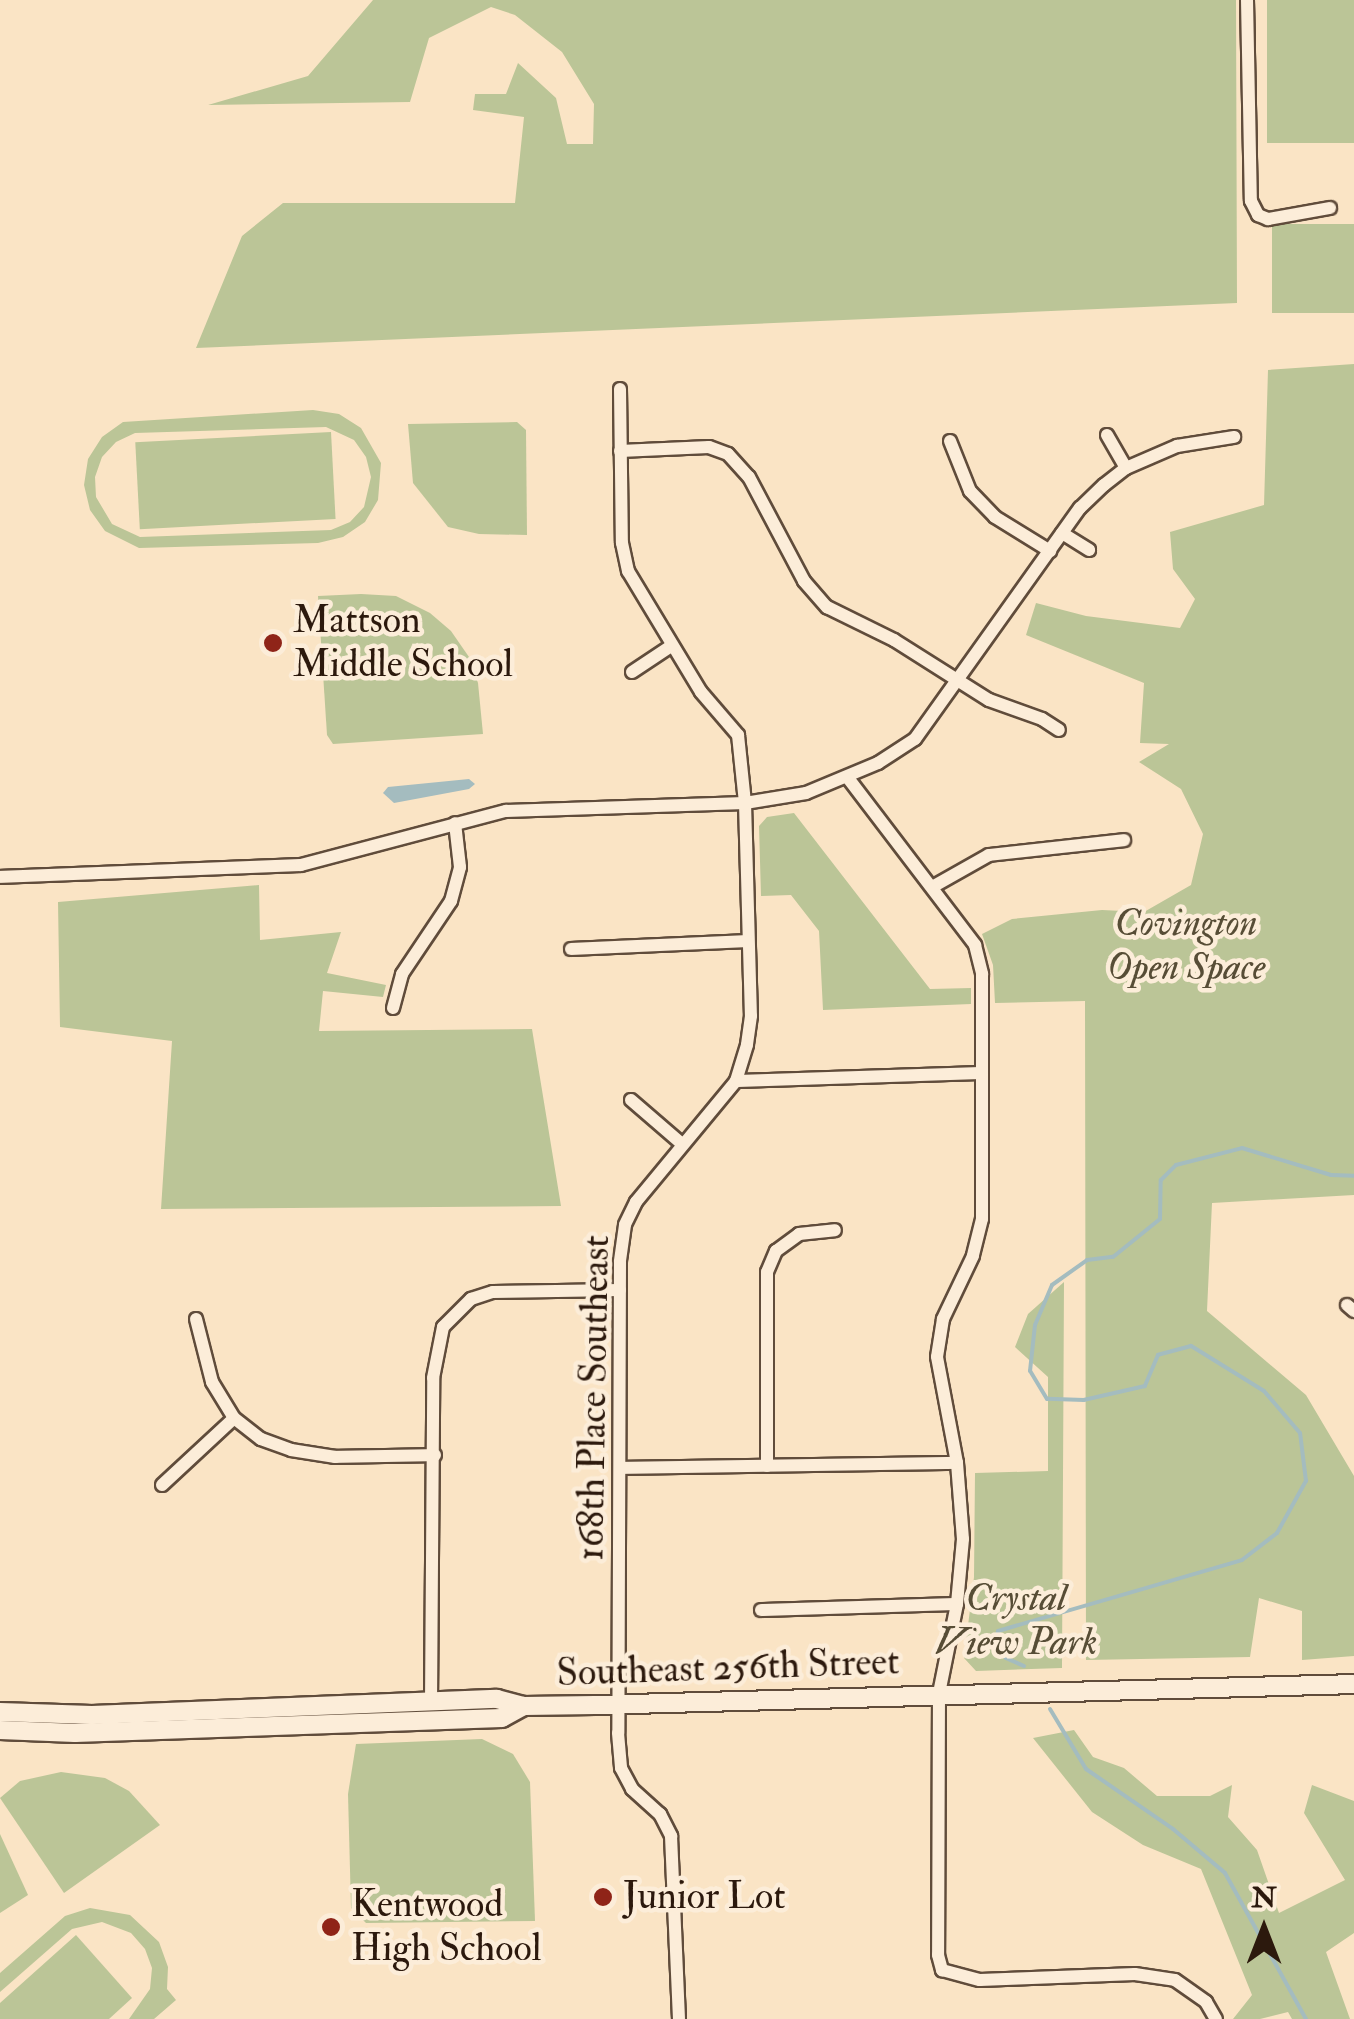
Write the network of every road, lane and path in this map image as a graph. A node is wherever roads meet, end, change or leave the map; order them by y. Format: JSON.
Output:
{"nodes":[{"id":1,"x":1247,"y":0,"type":"edge"},
{"id":2,"x":1330,"y":208,"type":"dead end"},
{"id":3,"x":620,"y":389,"type":"dead end"},
{"id":4,"x":1107,"y":435,"type":"dead end"},
{"id":5,"x":1234,"y":436,"type":"dead end"},
{"id":6,"x":950,"y":440,"type":"dead end"},
{"id":7,"x":620,"y":451,"type":"junction"},
{"id":8,"x":1126,"y":468,"type":"junction"},
{"id":9,"x":1062,"y":533,"type":"junction"},
{"id":10,"x":1050,"y":550,"type":"junction"},
{"id":11,"x":1088,"y":550,"type":"dead end"},
{"id":12,"x":671,"y":646,"type":"junction"},
{"id":13,"x":632,"y":672,"type":"dead end"},
{"id":14,"x":958,"y":680,"type":"junction"},
{"id":15,"x":1059,"y":730,"type":"dead end"},
{"id":16,"x":848,"y":778,"type":"junction"},
{"id":17,"x":745,"y":803,"type":"junction"},
{"id":18,"x":455,"y":823,"type":"junction"},
{"id":19,"x":1124,"y":840,"type":"dead end"},
{"id":20,"x":0,"y":877,"type":"edge"},
{"id":21,"x":934,"y":886,"type":"junction"},
{"id":22,"x":748,"y":941,"type":"junction"},
{"id":23,"x":571,"y":949,"type":"dead end"},
{"id":24,"x":393,"y":1008,"type":"dead end"},
{"id":25,"x":982,"y":1073,"type":"junction"},
{"id":26,"x":736,"y":1080,"type":"junction"},
{"id":27,"x":631,"y":1100,"type":"dead end"},
{"id":28,"x":682,"y":1144,"type":"junction"},
{"id":29,"x":834,"y":1230,"type":"dead end"},
{"id":30,"x":620,"y":1290,"type":"junction"},
{"id":31,"x":196,"y":1319,"type":"dead end"},
{"id":32,"x":234,"y":1418,"type":"junction"},
{"id":33,"x":435,"y":1456,"type":"junction"},
{"id":34,"x":957,"y":1463,"type":"junction"},
{"id":35,"x":767,"y":1466,"type":"junction"},
{"id":36,"x":621,"y":1468,"type":"junction"},
{"id":37,"x":162,"y":1485,"type":"dead end"},
{"id":38,"x":957,"y":1604,"type":"junction"},
{"id":39,"x":761,"y":1610,"type":"dead end"},
{"id":40,"x":1354,"y":1684,"type":"edge"},
{"id":41,"x":939,"y":1693,"type":"junction"},
{"id":42,"x":432,"y":1704,"type":"junction"},
{"id":43,"x":618,"y":1704,"type":"junction"},
{"id":44,"x":524,"y":1706,"type":"junction"},
{"id":45,"x":0,"y":1712,"type":"edge"},
{"id":46,"x":152,"y":1714,"type":"junction"},
{"id":47,"x":0,"y":1730,"type":"edge"},
{"id":48,"x":134,"y":1732,"type":"junction"},
{"id":49,"x":679,"y":2019,"type":"edge"},
{"id":50,"x":1216,"y":2019,"type":"edge"}],
"edges":[{"from":1,"to":2,"type":"street"},
{"from":3,"to":7,"type":"street","name":"168th Place Southeast"},
{"from":4,"to":8,"type":"street"},
{"from":5,"to":8,"type":"street"},
{"from":6,"to":10,"type":"street"},
{"from":7,"to":12,"type":"street","name":"168th Place Southeast"},
{"from":7,"to":14,"type":"street"},
{"from":8,"to":9,"type":"street"},
{"from":9,"to":10,"type":"street"},
{"from":9,"to":11,"type":"street"},
{"from":10,"to":14,"type":"street"},
{"from":12,"to":13,"type":"street"},
{"from":12,"to":17,"type":"street","name":"168th Place Southeast"},
{"from":14,"to":15,"type":"street"},
{"from":14,"to":16,"type":"street"},
{"from":16,"to":17,"type":"street"},
{"from":16,"to":21,"type":"street"},
{"from":17,"to":18,"type":"street"},
{"from":17,"to":22,"type":"street","name":"168th Place Southeast"},
{"from":18,"to":20,"type":"street"},
{"from":18,"to":24,"type":"street"},
{"from":19,"to":21,"type":"street"},
{"from":21,"to":25,"type":"street"},
{"from":22,"to":23,"type":"street"},
{"from":22,"to":26,"type":"street","name":"168th Place Southeast"},
{"from":25,"to":26,"type":"street"},
{"from":25,"to":34,"type":"street"},
{"from":26,"to":28,"type":"street","name":"168th Place Southeast"},
{"from":27,"to":28,"type":"street"},
{"from":28,"to":30,"type":"street","name":"168th Place Southeast"},
{"from":29,"to":35,"type":"street"},
{"from":30,"to":33,"type":"street"},
{"from":30,"to":36,"type":"street","name":"168th Place Southeast"},
{"from":31,"to":32,"type":"street"},
{"from":32,"to":33,"type":"street"},
{"from":32,"to":37,"type":"street"},
{"from":33,"to":42,"type":"street"},
{"from":34,"to":35,"type":"street"},
{"from":34,"to":38,"type":"street"},
{"from":35,"to":36,"type":"street"},
{"from":36,"to":43,"type":"street","name":"168th Place Southeast"},
{"from":38,"to":39,"type":"street"},
{"from":38,"to":41,"type":"street"},
{"from":40,"to":41,"type":"main road","name":"Southeast 256th Street"},
{"from":41,"to":43,"type":"main road","name":"Southeast 256th Street"},
{"from":41,"to":50,"type":"street"},
{"from":42,"to":44,"type":"main road","name":"Southeast 256th Street"},
{"from":42,"to":46,"type":"main road","name":"Southeast 256th Street"},
{"from":43,"to":44,"type":"main road","name":"Southeast 256th Street"},
{"from":43,"to":49,"type":"street","name":"168th Place Southeast"},
{"from":44,"to":48,"type":"main road","name":"Southeast 256th Street"},
{"from":45,"to":46,"type":"main road","name":"Southeast 256th Street"},
{"from":46,"to":48,"type":"main road"},
{"from":47,"to":48,"type":"main road","name":"Southeast 256th Street"}]}
